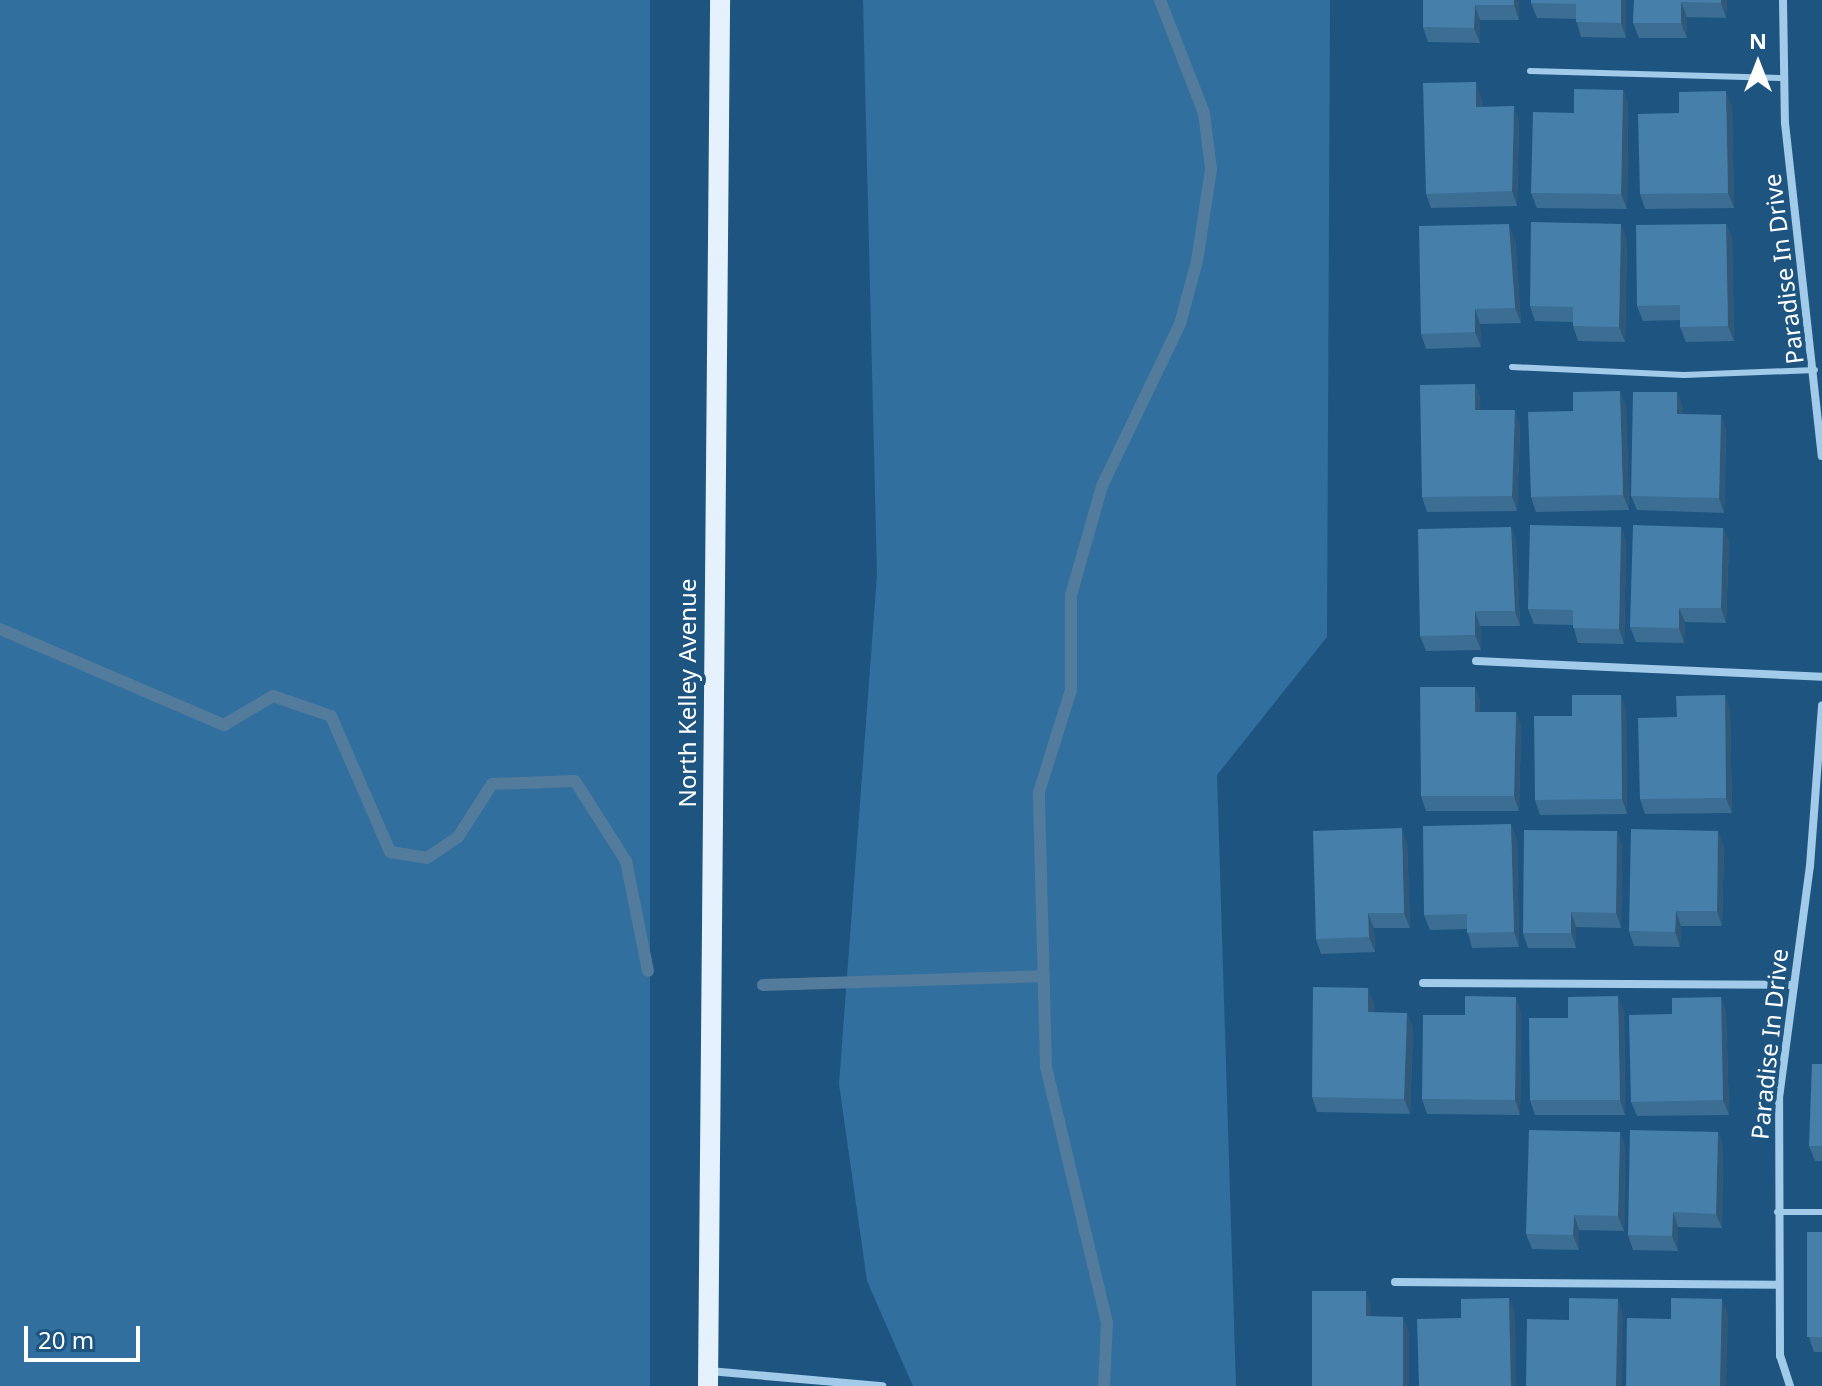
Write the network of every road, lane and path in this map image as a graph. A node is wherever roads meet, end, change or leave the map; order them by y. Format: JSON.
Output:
{"nodes":[{"id":1,"x":720,"y":0,"type":"edge"},
{"id":2,"x":1783,"y":0,"type":"edge"},
{"id":3,"x":1530,"y":71,"type":"dead end"},
{"id":4,"x":1782,"y":78,"type":"junction"},
{"id":5,"x":1512,"y":367,"type":"dead end"},
{"id":6,"x":1815,"y":370,"type":"junction"},
{"id":7,"x":1822,"y":456,"type":"edge"},
{"id":8,"x":1476,"y":661,"type":"edge"},
{"id":9,"x":1822,"y":677,"type":"edge"},
{"id":10,"x":1822,"y":705,"type":"edge"},
{"id":11,"x":1423,"y":983,"type":"dead end"},
{"id":12,"x":1794,"y":985,"type":"junction"},
{"id":13,"x":1777,"y":1212,"type":"junction"},
{"id":14,"x":1822,"y":1212,"type":"edge"},
{"id":15,"x":1395,"y":1282,"type":"dead end"},
{"id":16,"x":1778,"y":1285,"type":"junction"},
{"id":17,"x":708,"y":1379,"type":"edge"},
{"id":18,"x":882,"y":1386,"type":"edge"},
{"id":19,"x":1790,"y":1386,"type":"edge"}],
"edges":[{"from":1,"to":17,"type":"main road","name":"North Kelley Avenue"},
{"from":2,"to":4,"type":"street","name":"Paradise In Drive"},
{"from":3,"to":4,"type":"lane"},
{"from":4,"to":6,"type":"street","name":"Paradise In Drive"},
{"from":5,"to":6,"type":"lane"},
{"from":6,"to":7,"type":"street","name":"Paradise In Drive"},
{"from":8,"to":9,"type":"street"},
{"from":10,"to":12,"type":"street","name":"Paradise In Drive"},
{"from":11,"to":12,"type":"street"},
{"from":12,"to":13,"type":"street","name":"Paradise In Drive"},
{"from":13,"to":14,"type":"lane"},
{"from":13,"to":16,"type":"street","name":"Paradise In Drive"},
{"from":15,"to":16,"type":"street"},
{"from":16,"to":19,"type":"street","name":"Paradise In Drive"},
{"from":17,"to":18,"type":"street"}]}
